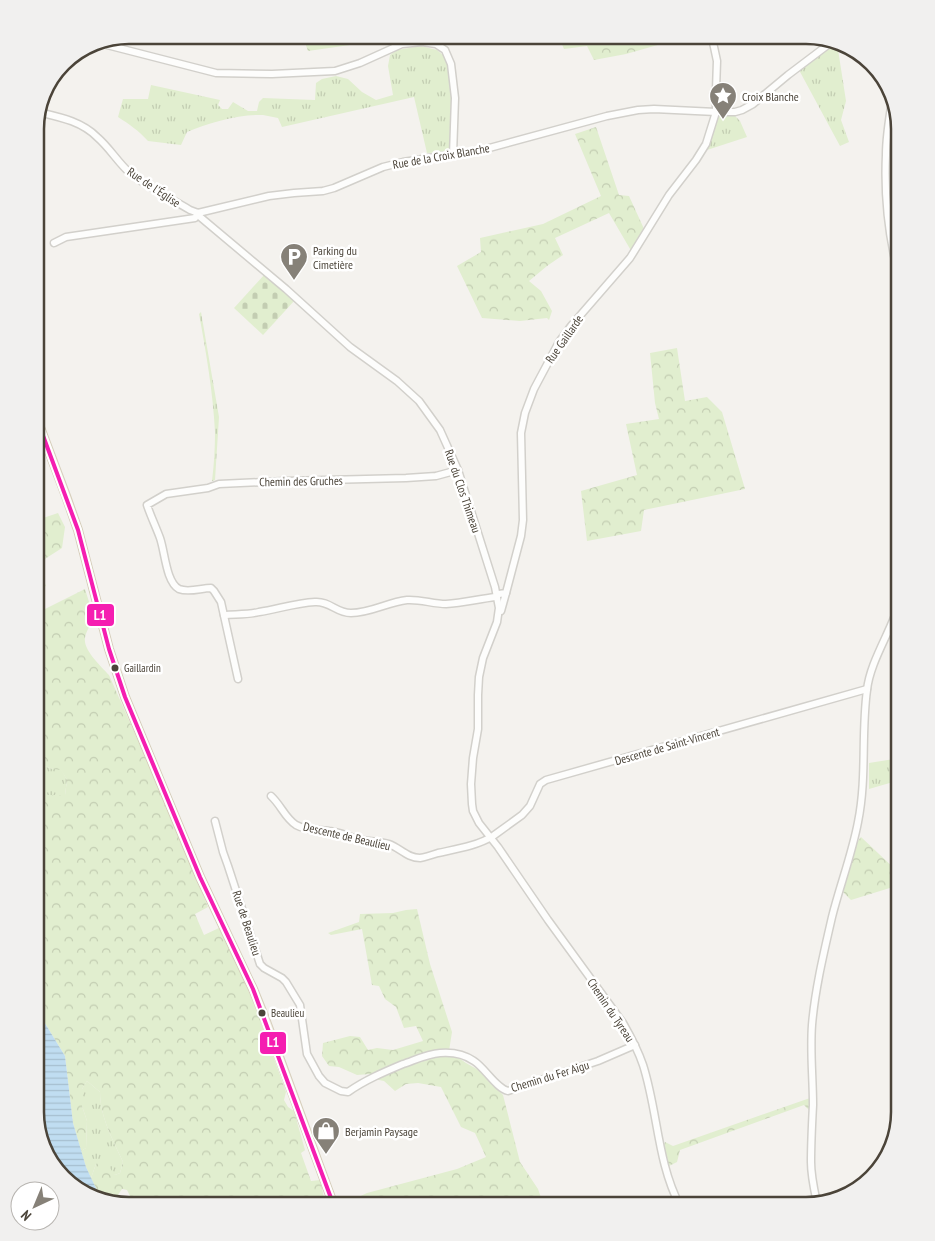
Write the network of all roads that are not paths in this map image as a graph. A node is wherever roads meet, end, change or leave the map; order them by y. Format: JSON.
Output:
{"nodes":[{"id":1,"x":402,"y":44,"type":"edge"},
{"id":2,"x":436,"y":44,"type":"edge"},
{"id":3,"x":713,"y":44,"type":"edge"},
{"id":4,"x":110,"y":46,"type":"edge"},
{"id":5,"x":825,"y":46,"type":"edge"},
{"id":6,"x":716,"y":112,"type":"junction"},
{"id":7,"x":46,"y":114,"type":"edge"},
{"id":8,"x":890,"y":115,"type":"edge"},
{"id":9,"x":453,"y":155,"type":"junction"},
{"id":10,"x":198,"y":213,"type":"junction"},
{"id":11,"x":891,"y":239,"type":"edge"},
{"id":12,"x":54,"y":243,"type":"dead end"},
{"id":13,"x":44,"y":438,"type":"edge"},
{"id":14,"x":458,"y":470,"type":"junction"},
{"id":15,"x":506,"y":593,"type":"junction"},
{"id":16,"x":497,"y":595,"type":"junction"},
{"id":17,"x":499,"y":614,"type":"junction"},
{"id":18,"x":224,"y":615,"type":"junction"},
{"id":19,"x":891,"y":625,"type":"edge"},
{"id":20,"x":238,"y":678,"type":"dead end"},
{"id":21,"x":867,"y":688,"type":"junction"},
{"id":22,"x":271,"y":796,"type":"dead end"},
{"id":23,"x":215,"y":821,"type":"dead end"},
{"id":24,"x":490,"y":838,"type":"junction"},
{"id":25,"x":635,"y":1045,"type":"junction"},
{"id":26,"x":336,"y":1088,"type":"joint"},
{"id":27,"x":331,"y":1197,"type":"edge"},
{"id":28,"x":676,"y":1197,"type":"edge"},
{"id":29,"x":816,"y":1197,"type":"edge"}],
"edges":[{"from":1,"to":4,"type":"street"},
{"from":2,"to":9,"type":"street"},
{"from":3,"to":6,"type":"street","name":"Rue Gaillarde"},
{"from":5,"to":6,"type":"street","name":"Rue de la Croix Blanche"},
{"from":6,"to":9,"type":"street","name":"Rue de la Croix Blanche"},
{"from":6,"to":15,"type":"street","name":"Rue Gaillarde"},
{"from":7,"to":10,"type":"street","name":"Rue de l'Église"},
{"from":8,"to":11,"type":"street"},
{"from":9,"to":10,"type":"street","name":"Rue de la Croix Blanche"},
{"from":10,"to":12,"type":"street","name":"Rue de la Croix Blanche"},
{"from":10,"to":14,"type":"street","name":"Rue du Clos Thimeau"},
{"from":13,"to":27,"type":"main road"},
{"from":14,"to":16,"type":"street","name":"Rue du Clos Thimeau"},
{"from":14,"to":18,"type":"street","name":"Chemin des Gruches"},
{"from":15,"to":16,"type":"street"},
{"from":15,"to":17,"type":"street","name":"Rue Gaillarde"},
{"from":16,"to":17,"type":"street","name":"Rue du Clos Thimeau"},
{"from":16,"to":18,"type":"street"},
{"from":17,"to":24,"type":"street","name":"Rue du Clos Thimeau"},
{"from":18,"to":20,"type":"street"},
{"from":19,"to":21,"type":"street"},
{"from":21,"to":24,"type":"street","name":"Descente de Saint-Vincent"},
{"from":21,"to":29,"type":"street"},
{"from":22,"to":24,"type":"street","name":"Descente de Beaulieu"},
{"from":23,"to":26,"type":"street","name":"Rue de Beaulieu"},
{"from":24,"to":25,"type":"street","name":"Chemin du Tyreau"},
{"from":25,"to":26,"type":"street","name":"Chemin du Fer Aigu"},
{"from":25,"to":28,"type":"street","name":"Chemin du Tyreau"}]}
